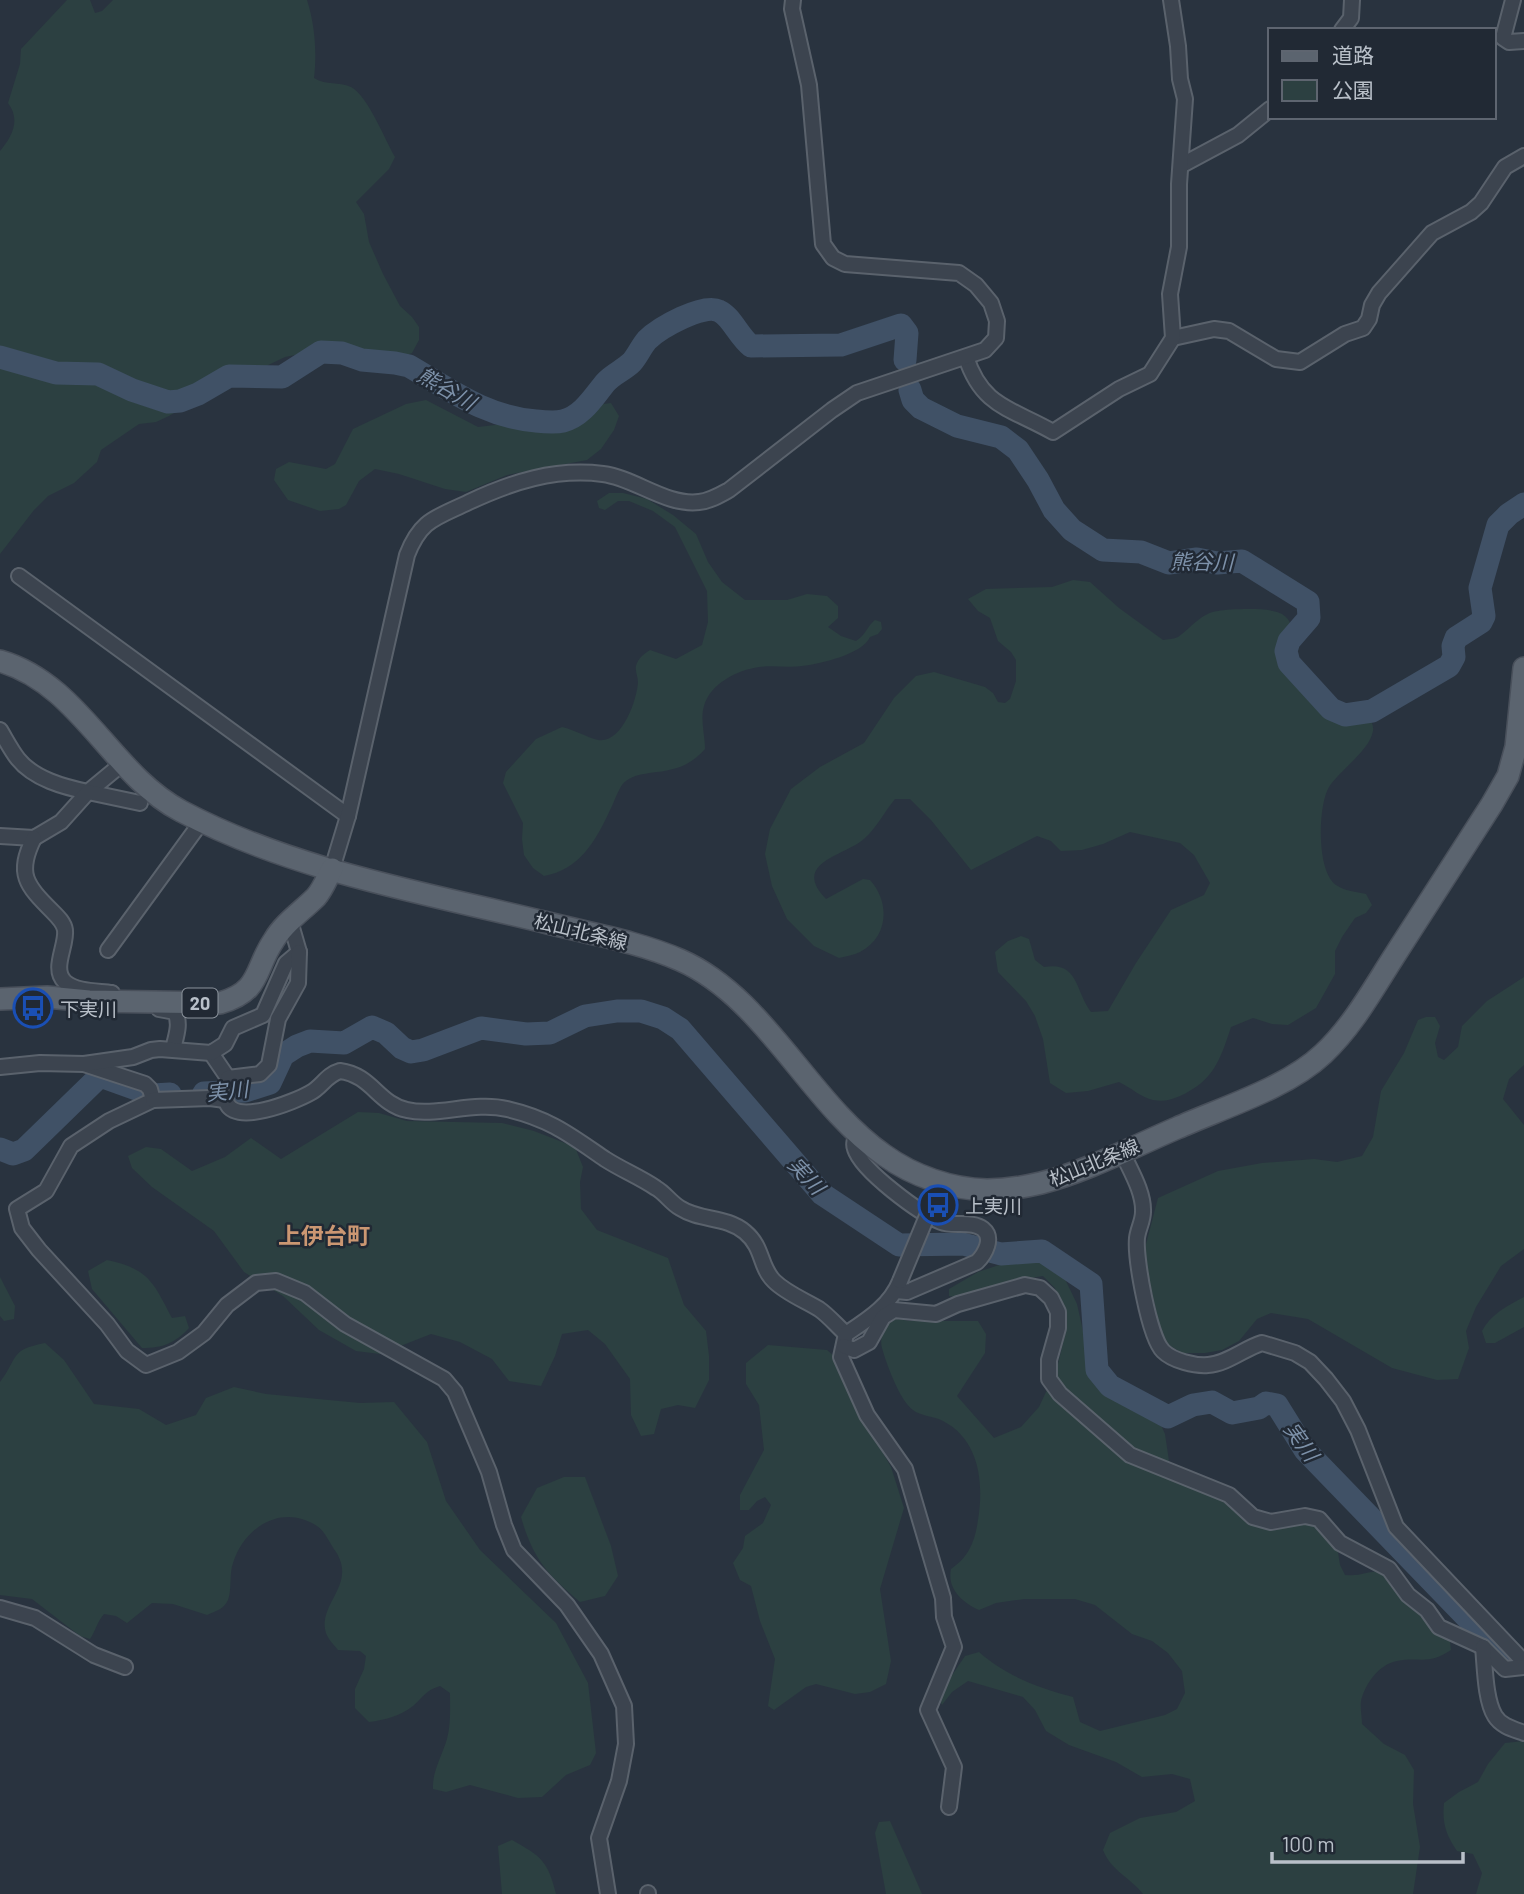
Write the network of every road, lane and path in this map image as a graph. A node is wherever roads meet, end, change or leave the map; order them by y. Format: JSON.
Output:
{"nodes":[{"id":1,"x":793,"y":0,"type":"edge"},
{"id":2,"x":1171,"y":0,"type":"edge"},
{"id":3,"x":1352,"y":0,"type":"edge"},
{"id":4,"x":1513,"y":0,"type":"edge"},
{"id":5,"x":1344,"y":28,"type":"edge"},
{"id":6,"x":1524,"y":41,"type":"edge"},
{"id":7,"x":1268,"y":111,"type":"edge"},
{"id":8,"x":1524,"y":156,"type":"edge"},
{"id":9,"x":1182,"y":165,"type":"junction"},
{"id":10,"x":1173,"y":338,"type":"junction"},
{"id":11,"x":966,"y":357,"type":"junction"},
{"id":12,"x":19,"y":576,"type":"dead end"},
{"id":13,"x":0,"y":661,"type":"edge"},
{"id":14,"x":1524,"y":668,"type":"edge"},
{"id":15,"x":0,"y":730,"type":"edge"},
{"id":16,"x":123,"y":763,"type":"junction"},
{"id":17,"x":88,"y":792,"type":"junction"},
{"id":18,"x":140,"y":803,"type":"dead end"},
{"id":19,"x":348,"y":816,"type":"junction"},
{"id":20,"x":202,"y":821,"type":"junction"},
{"id":21,"x":0,"y":836,"type":"edge"},
{"id":22,"x":34,"y":838,"type":"junction"},
{"id":23,"x":332,"y":869,"type":"junction"},
{"id":24,"x":290,"y":921,"type":"junction"},
{"id":25,"x":108,"y":950,"type":"dead end"},
{"id":26,"x":299,"y":952,"type":"junction"},
{"id":27,"x":0,"y":999,"type":"edge"},
{"id":28,"x":136,"y":1002,"type":"junction"},
{"id":29,"x":161,"y":1003,"type":"junction"},
{"id":30,"x":173,"y":1049,"type":"junction"},
{"id":31,"x":211,"y":1053,"type":"junction"},
{"id":32,"x":83,"y":1064,"type":"junction"},
{"id":33,"x":0,"y":1067,"type":"edge"},
{"id":34,"x":227,"y":1089,"type":"junction"},
{"id":35,"x":152,"y":1095,"type":"junction"},
{"id":36,"x":857,"y":1134,"type":"junction"},
{"id":37,"x":1122,"y":1152,"type":"junction"},
{"id":38,"x":942,"y":1183,"type":"junction"},
{"id":39,"x":898,"y":1286,"type":"junction"},
{"id":40,"x":845,"y":1340,"type":"junction"},
{"id":41,"x":0,"y":1608,"type":"edge"},
{"id":42,"x":1483,"y":1647,"type":"junction"},
{"id":43,"x":1524,"y":1664,"type":"edge"},
{"id":44,"x":125,"y":1667,"type":"dead end"},
{"id":45,"x":1524,"y":1734,"type":"edge"},
{"id":46,"x":949,"y":1807,"type":"dead end"},
{"id":47,"x":608,"y":1894,"type":"edge"}],
"edges":[{"from":1,"to":11,"type":"street"},
{"from":2,"to":9,"type":"street"},
{"from":3,"to":5,"type":"street"},
{"from":4,"to":6,"type":"street"},
{"from":7,"to":9,"type":"street"},
{"from":8,"to":10,"type":"street"},
{"from":9,"to":10,"type":"street"},
{"from":10,"to":11,"type":"street"},
{"from":11,"to":19,"type":"street"},
{"from":12,"to":19,"type":"street"},
{"from":13,"to":16,"type":"main road","name":"松山北条線"},
{"from":14,"to":37,"type":"main road","name":"松山北条線"},
{"from":15,"to":17,"type":"street"},
{"from":16,"to":17,"type":"street"},
{"from":16,"to":20,"type":"main road","name":"松山北条線"},
{"from":17,"to":18,"type":"street"},
{"from":17,"to":22,"type":"street"},
{"from":19,"to":23,"type":"street"},
{"from":20,"to":23,"type":"main road","name":"松山北条線"},
{"from":20,"to":25,"type":"street"},
{"from":21,"to":22,"type":"street"},
{"from":22,"to":28,"type":"street"},
{"from":23,"to":24,"type":"main road","number":"20"},
{"from":23,"to":36,"type":"main road","name":"松山北条線"},
{"from":24,"to":26,"type":"street"},
{"from":24,"to":29,"type":"main road","number":"20"},
{"from":26,"to":31,"type":"street"},
{"from":26,"to":34,"type":"street"},
{"from":27,"to":28,"type":"main road","number":"20"},
{"from":28,"to":29,"type":"main road","number":"20"},
{"from":29,"to":30,"type":"street"},
{"from":30,"to":31,"type":"street"},
{"from":30,"to":32,"type":"street"},
{"from":31,"to":34,"type":"street"},
{"from":32,"to":33,"type":"street"},
{"from":32,"to":35,"type":"street"},
{"from":34,"to":35,"type":"street"},
{"from":34,"to":40,"type":"street"},
{"from":35,"to":47,"type":"street"},
{"from":36,"to":38,"type":"main road","name":"松山北条線"},
{"from":36,"to":39,"type":"street"},
{"from":37,"to":38,"type":"main road","name":"松山北条線"},
{"from":37,"to":43,"type":"street"},
{"from":38,"to":39,"type":"street","bridge":true},
{"from":39,"to":40,"type":"street"},
{"from":40,"to":42,"type":"street"},
{"from":40,"to":46,"type":"street"},
{"from":41,"to":44,"type":"street"},
{"from":42,"to":43,"type":"street"},
{"from":42,"to":45,"type":"street"}]}
